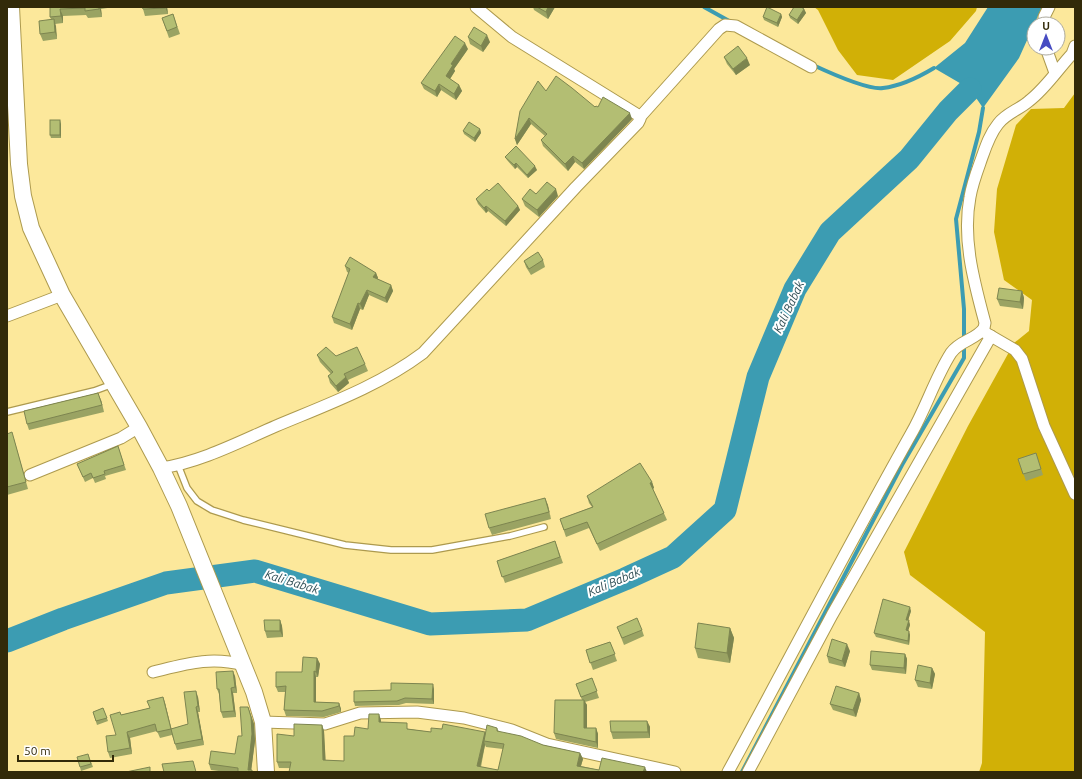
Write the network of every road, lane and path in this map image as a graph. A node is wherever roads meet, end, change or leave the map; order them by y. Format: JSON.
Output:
{"nodes":[{"id":1,"x":11,"y":7,"type":"edge"},
{"id":2,"x":476,"y":7,"type":"edge"},
{"id":3,"x":1049,"y":7,"type":"edge"},
{"id":4,"x":1044,"y":16,"type":"edge"},
{"id":5,"x":1075,"y":46,"type":"edge"},
{"id":6,"x":1049,"y":56,"type":"edge"},
{"id":7,"x":811,"y":67,"type":"dead end"},
{"id":8,"x":1055,"y":73,"type":"junction"},
{"id":9,"x":640,"y":117,"type":"junction"},
{"id":10,"x":62,"y":295,"type":"junction"},
{"id":11,"x":7,"y":316,"type":"edge"},
{"id":12,"x":987,"y":334,"type":"junction"},
{"id":13,"x":114,"y":384,"type":"junction"},
{"id":14,"x":7,"y":412,"type":"edge"},
{"id":15,"x":139,"y":427,"type":"junction"},
{"id":16,"x":178,"y":466,"type":"junction"},
{"id":17,"x":161,"y":468,"type":"junction"},
{"id":18,"x":30,"y":475,"type":"dead end"},
{"id":19,"x":1075,"y":494,"type":"edge"},
{"id":20,"x":544,"y":527,"type":"dead end"},
{"id":21,"x":824,"y":612,"type":"junction"},
{"id":22,"x":244,"y":665,"type":"junction"},
{"id":23,"x":153,"y":672,"type":"dead end"},
{"id":24,"x":263,"y":722,"type":"junction"},
{"id":25,"x":266,"y":772,"type":"edge"},
{"id":26,"x":675,"y":772,"type":"edge"},
{"id":27,"x":728,"y":772,"type":"edge"},
{"id":28,"x":748,"y":772,"type":"edge"}],
"edges":[{"from":1,"to":10,"type":"street"},
{"from":2,"to":9,"type":"street"},
{"from":3,"to":4,"type":"street"},
{"from":5,"to":8,"type":"street"},
{"from":6,"to":8,"type":"street"},
{"from":7,"to":9,"type":"street"},
{"from":8,"to":12,"type":"street"},
{"from":9,"to":16,"type":"street"},
{"from":10,"to":11,"type":"street"},
{"from":10,"to":13,"type":"street"},
{"from":12,"to":19,"type":"street"},
{"from":12,"to":21,"type":"street"},
{"from":12,"to":21,"type":"street"},
{"from":13,"to":14,"type":"lane"},
{"from":13,"to":15,"type":"street"},
{"from":15,"to":17,"type":"street"},
{"from":15,"to":18,"type":"street"},
{"from":16,"to":17,"type":"street"},
{"from":16,"to":20,"type":"lane"},
{"from":17,"to":22,"type":"street"},
{"from":21,"to":27,"type":"street"},
{"from":21,"to":28,"type":"street"},
{"from":22,"to":23,"type":"street"},
{"from":22,"to":24,"type":"street"},
{"from":24,"to":25,"type":"street"},
{"from":24,"to":26,"type":"street"}]}
